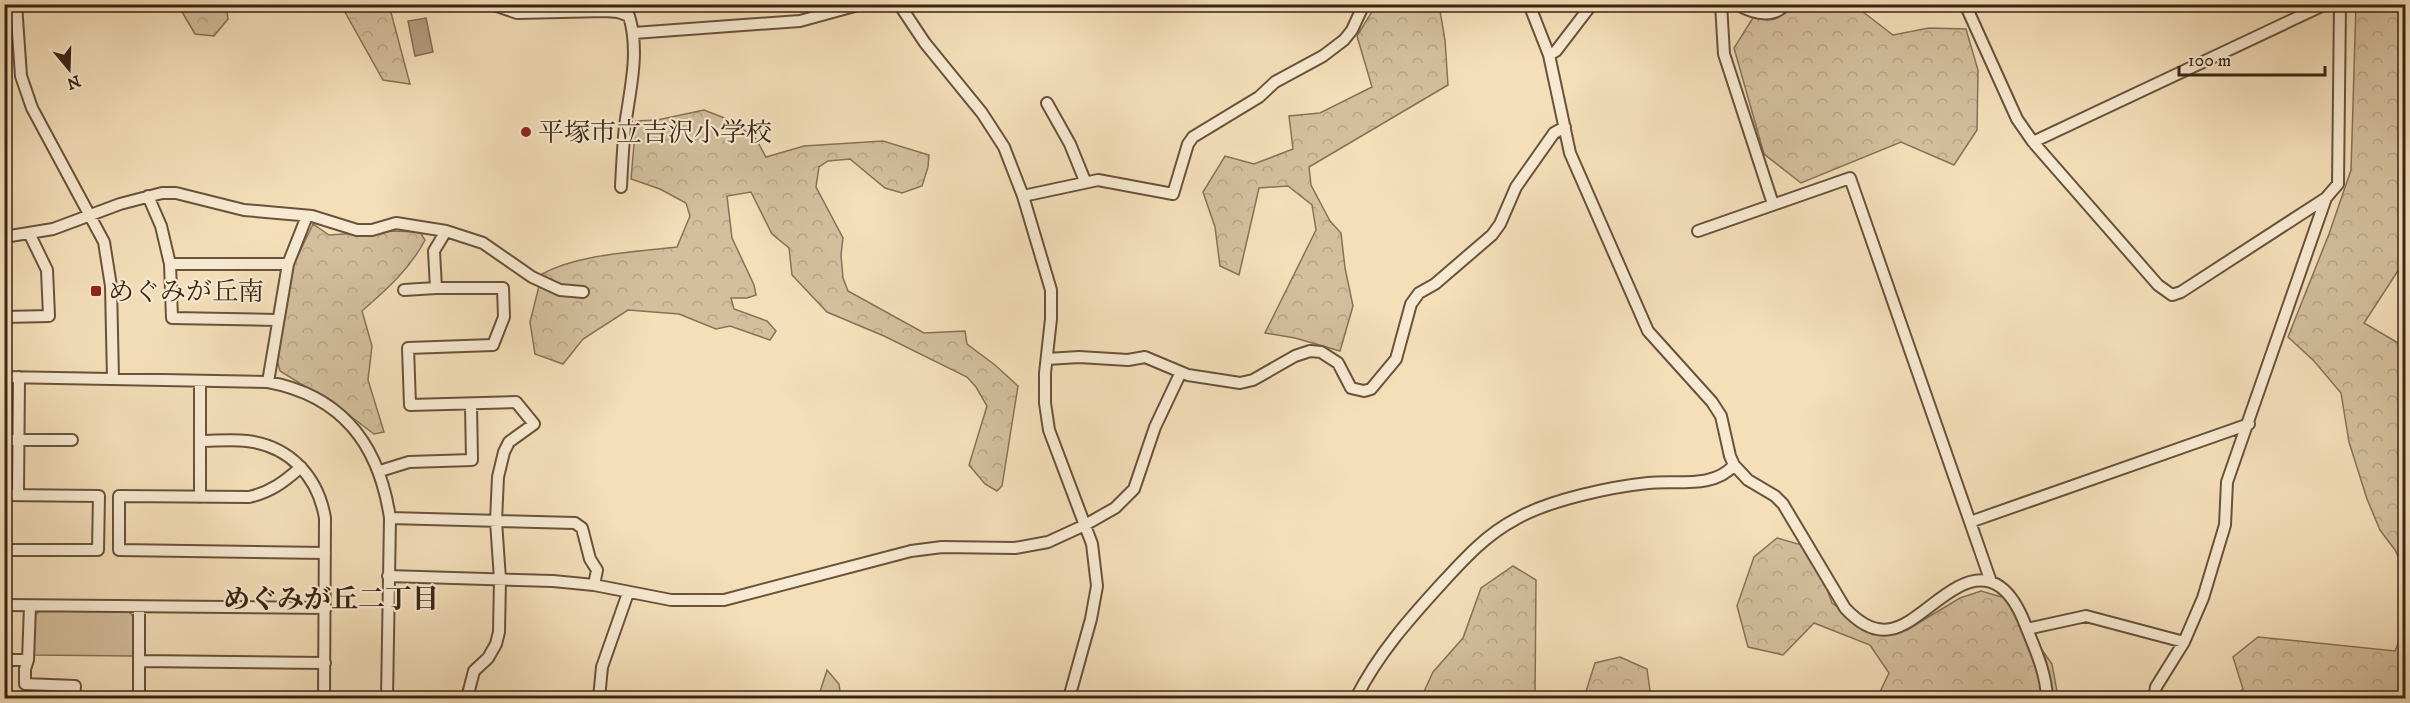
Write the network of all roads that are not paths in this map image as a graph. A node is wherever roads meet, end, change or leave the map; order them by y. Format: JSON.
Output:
{"nodes":[{"id":1,"x":16,"y":4,"type":"edge"},
{"id":2,"x":491,"y":4,"type":"edge"},
{"id":3,"x":862,"y":4,"type":"edge"},
{"id":4,"x":899,"y":4,"type":"edge"},
{"id":5,"x":1364,"y":4,"type":"edge"},
{"id":6,"x":1529,"y":4,"type":"edge"},
{"id":7,"x":1592,"y":4,"type":"edge"},
{"id":8,"x":1721,"y":4,"type":"edge"},
{"id":9,"x":1736,"y":4,"type":"edge"},
{"id":10,"x":1786,"y":4,"type":"edge"},
{"id":11,"x":1965,"y":4,"type":"edge"},
{"id":12,"x":2326,"y":4,"type":"edge"},
{"id":13,"x":2340,"y":4,"type":"edge"},
{"id":14,"x":842,"y":7,"type":"edge"},
{"id":15,"x":634,"y":33,"type":"junction"},
{"id":16,"x":1549,"y":55,"type":"junction"},
{"id":17,"x":1047,"y":103,"type":"dead end"},
{"id":18,"x":1565,"y":127,"type":"junction"},
{"id":19,"x":2033,"y":142,"type":"junction"},
{"id":20,"x":1085,"y":182,"type":"junction"},
{"id":21,"x":621,"y":187,"type":"dead end"},
{"id":22,"x":148,"y":196,"type":"junction"},
{"id":23,"x":1023,"y":196,"type":"junction"},
{"id":24,"x":2326,"y":198,"type":"junction"},
{"id":25,"x":1773,"y":204,"type":"junction"},
{"id":26,"x":89,"y":216,"type":"junction"},
{"id":27,"x":307,"y":216,"type":"junction"},
{"id":28,"x":446,"y":231,"type":"junction"},
{"id":29,"x":1698,"y":231,"type":"dead end"},
{"id":30,"x":29,"y":233,"type":"junction"},
{"id":31,"x":4,"y":237,"type":"edge"},
{"id":32,"x":171,"y":264,"type":"junction"},
{"id":33,"x":288,"y":264,"type":"junction"},
{"id":34,"x":436,"y":288,"type":"junction"},
{"id":35,"x":404,"y":290,"type":"dead end"},
{"id":36,"x":583,"y":292,"type":"dead end"},
{"id":37,"x":4,"y":317,"type":"edge"},
{"id":38,"x":277,"y":320,"type":"junction"},
{"id":39,"x":1047,"y":359,"type":"junction"},
{"id":40,"x":1181,"y":372,"type":"junction"},
{"id":41,"x":4,"y":377,"type":"edge"},
{"id":42,"x":19,"y":377,"type":"junction"},
{"id":43,"x":113,"y":379,"type":"junction"},
{"id":44,"x":200,"y":381,"type":"junction"},
{"id":45,"x":268,"y":382,"type":"junction"},
{"id":46,"x":471,"y":405,"type":"junction"},
{"id":47,"x":2248,"y":424,"type":"junction"},
{"id":48,"x":19,"y":439,"type":"junction"},
{"id":49,"x":4,"y":440,"type":"edge"},
{"id":50,"x":72,"y":440,"type":"dead end"},
{"id":51,"x":200,"y":441,"type":"junction"},
{"id":52,"x":1734,"y":465,"type":"junction"},
{"id":53,"x":301,"y":467,"type":"junction"},
{"id":54,"x":380,"y":471,"type":"junction"},
{"id":55,"x":4,"y":495,"type":"edge"},
{"id":56,"x":18,"y":495,"type":"junction"},
{"id":57,"x":200,"y":497,"type":"junction"},
{"id":58,"x":390,"y":518,"type":"junction"},
{"id":59,"x":496,"y":521,"type":"junction"},
{"id":60,"x":1970,"y":522,"type":"junction"},
{"id":61,"x":1085,"y":525,"type":"junction"},
{"id":62,"x":4,"y":550,"type":"edge"},
{"id":63,"x":325,"y":553,"type":"junction"},
{"id":64,"x":388,"y":576,"type":"junction"},
{"id":65,"x":500,"y":579,"type":"junction"},
{"id":66,"x":1991,"y":582,"type":"junction"},
{"id":67,"x":594,"y":585,"type":"junction"},
{"id":68,"x":628,"y":593,"type":"junction"},
{"id":69,"x":4,"y":606,"type":"edge"},
{"id":70,"x":30,"y":606,"type":"junction"},
{"id":71,"x":139,"y":607,"type":"junction"},
{"id":72,"x":326,"y":608,"type":"junction"},
{"id":73,"x":2027,"y":629,"type":"junction"},
{"id":74,"x":2184,"y":642,"type":"junction"},
{"id":75,"x":4,"y":660,"type":"edge"},
{"id":76,"x":28,"y":660,"type":"junction"},
{"id":77,"x":139,"y":661,"type":"junction"},
{"id":78,"x":325,"y":663,"type":"junction"},
{"id":79,"x":75,"y":699,"type":"edge"},
{"id":80,"x":139,"y":699,"type":"edge"},
{"id":81,"x":324,"y":699,"type":"edge"},
{"id":82,"x":387,"y":699,"type":"edge"},
{"id":83,"x":467,"y":699,"type":"edge"},
{"id":84,"x":599,"y":699,"type":"edge"},
{"id":85,"x":1068,"y":699,"type":"edge"},
{"id":86,"x":1356,"y":699,"type":"edge"},
{"id":87,"x":2047,"y":699,"type":"edge"},
{"id":88,"x":2154,"y":699,"type":"edge"}],
"edges":[{"from":1,"to":26,"type":"street"},
{"from":2,"to":15,"type":"street"},
{"from":3,"to":14,"type":"street"},
{"from":4,"to":23,"type":"street"},
{"from":5,"to":20,"type":"street"},
{"from":6,"to":16,"type":"street"},
{"from":7,"to":16,"type":"street"},
{"from":8,"to":25,"type":"street"},
{"from":9,"to":10,"type":"street"},
{"from":11,"to":19,"type":"street"},
{"from":12,"to":19,"type":"street"},
{"from":13,"to":24,"type":"street"},
{"from":14,"to":15,"type":"street"},
{"from":15,"to":21,"type":"street"},
{"from":16,"to":18,"type":"street"},
{"from":17,"to":20,"type":"street"},
{"from":18,"to":40,"type":"street"},
{"from":18,"to":52,"type":"street"},
{"from":19,"to":24,"type":"street"},
{"from":20,"to":23,"type":"street"},
{"from":22,"to":26,"type":"street"},
{"from":22,"to":27,"type":"street"},
{"from":22,"to":32,"type":"street"},
{"from":23,"to":39,"type":"street"},
{"from":24,"to":47,"type":"street"},
{"from":25,"to":29,"type":"street"},
{"from":25,"to":60,"type":"street"},
{"from":26,"to":30,"type":"street"},
{"from":26,"to":43,"type":"street"},
{"from":27,"to":28,"type":"street"},
{"from":27,"to":33,"type":"street"},
{"from":28,"to":34,"type":"street"},
{"from":28,"to":36,"type":"street"},
{"from":30,"to":31,"type":"street"},
{"from":30,"to":37,"type":"street"},
{"from":32,"to":33,"type":"street"},
{"from":32,"to":38,"type":"street"},
{"from":33,"to":38,"type":"street"},
{"from":34,"to":35,"type":"street"},
{"from":34,"to":46,"type":"street"},
{"from":38,"to":45,"type":"street"},
{"from":39,"to":40,"type":"street"},
{"from":39,"to":61,"type":"street"},
{"from":40,"to":61,"type":"street"},
{"from":41,"to":42,"type":"street"},
{"from":42,"to":43,"type":"street"},
{"from":42,"to":48,"type":"street"},
{"from":43,"to":44,"type":"street"},
{"from":44,"to":45,"type":"street"},
{"from":44,"to":51,"type":"street"},
{"from":45,"to":54,"type":"street"},
{"from":46,"to":54,"type":"street"},
{"from":46,"to":59,"type":"street"},
{"from":47,"to":60,"type":"street"},
{"from":47,"to":74,"type":"street"},
{"from":48,"to":49,"type":"street"},
{"from":48,"to":50,"type":"street"},
{"from":48,"to":56,"type":"street"},
{"from":51,"to":53,"type":"street"},
{"from":51,"to":57,"type":"street"},
{"from":52,"to":66,"type":"street"},
{"from":52,"to":86,"type":"street"},
{"from":53,"to":57,"type":"street"},
{"from":53,"to":63,"type":"street"},
{"from":54,"to":58,"type":"street"},
{"from":55,"to":56,"type":"street"},
{"from":56,"to":62,"type":"street"},
{"from":57,"to":63,"type":"street"},
{"from":58,"to":59,"type":"street"},
{"from":58,"to":64,"type":"street"},
{"from":59,"to":65,"type":"street"},
{"from":59,"to":67,"type":"street"},
{"from":60,"to":66,"type":"street"},
{"from":61,"to":68,"type":"street"},
{"from":61,"to":85,"type":"street"},
{"from":63,"to":72,"type":"street"},
{"from":64,"to":65,"type":"street"},
{"from":64,"to":82,"type":"street"},
{"from":65,"to":67,"type":"street"},
{"from":65,"to":83,"type":"street"},
{"from":66,"to":73,"type":"street"},
{"from":67,"to":68,"type":"street"},
{"from":68,"to":84,"type":"street"},
{"from":69,"to":70,"type":"street"},
{"from":70,"to":71,"type":"street"},
{"from":70,"to":76,"type":"street"},
{"from":71,"to":72,"type":"street"},
{"from":71,"to":77,"type":"street"},
{"from":72,"to":78,"type":"street"},
{"from":73,"to":74,"type":"street"},
{"from":73,"to":87,"type":"street"},
{"from":74,"to":88,"type":"street"},
{"from":75,"to":76,"type":"street"},
{"from":76,"to":79,"type":"street"},
{"from":77,"to":78,"type":"street"},
{"from":77,"to":80,"type":"street"},
{"from":78,"to":81,"type":"street"}]}
